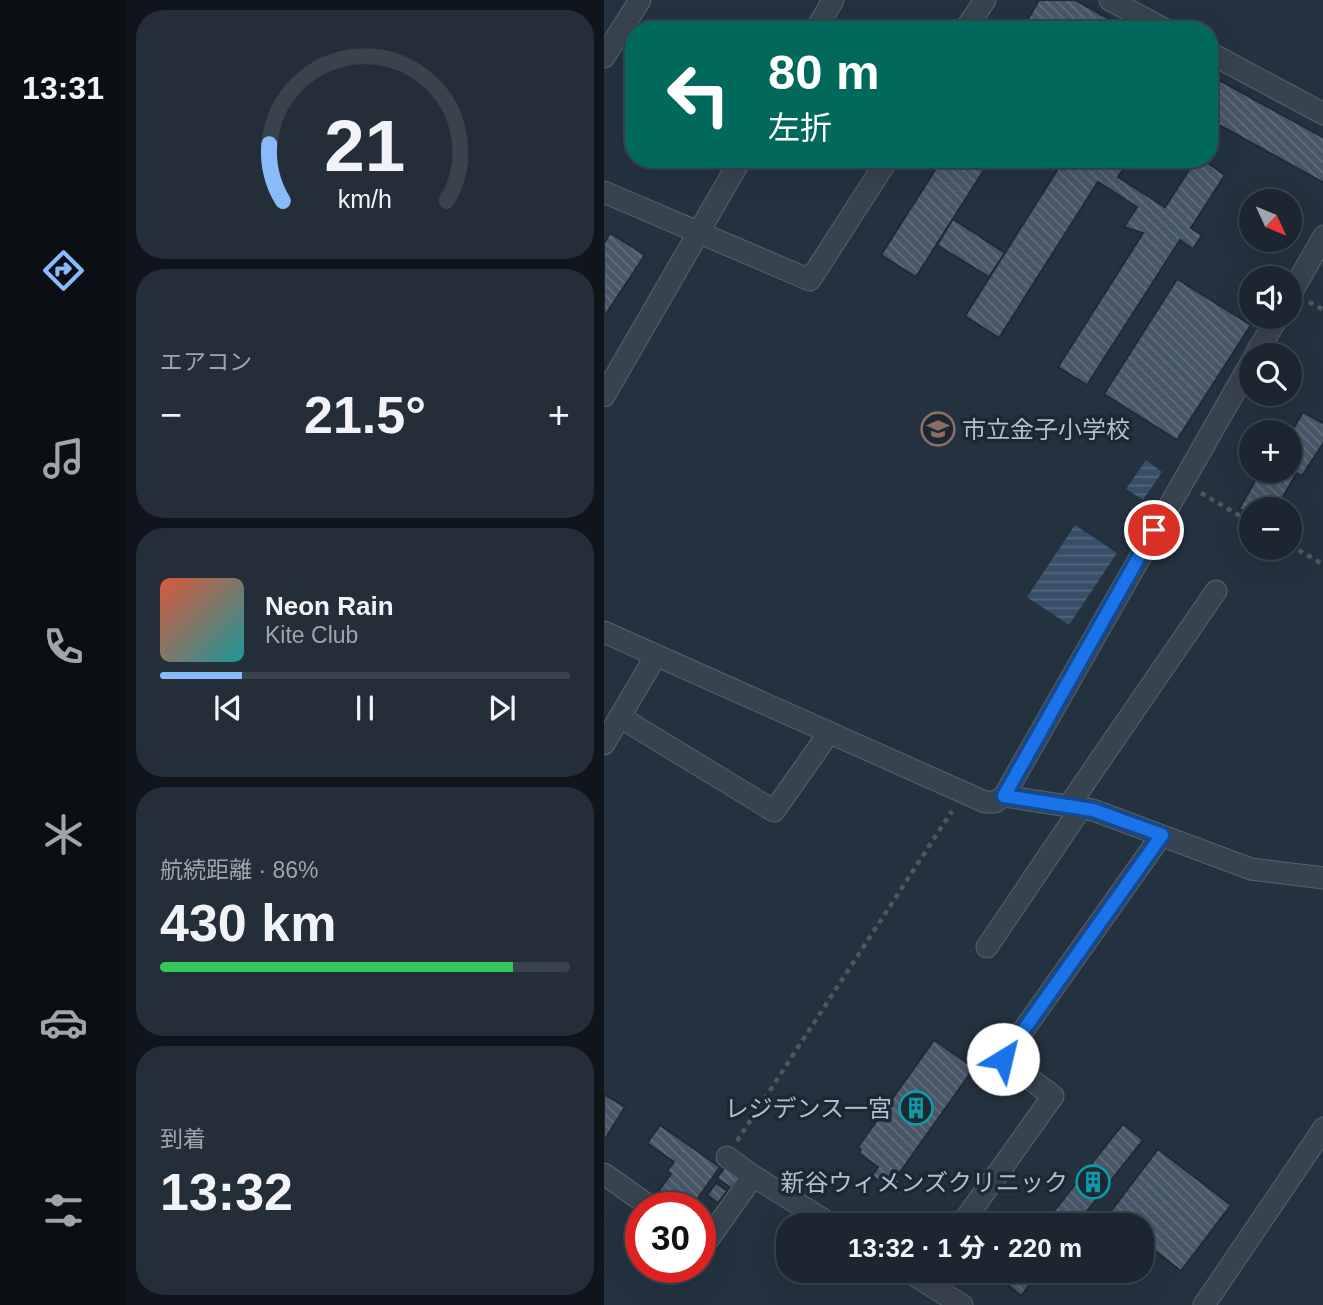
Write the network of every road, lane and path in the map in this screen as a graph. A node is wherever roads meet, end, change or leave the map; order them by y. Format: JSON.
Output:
{"nodes":[{"id":1,"x":640,"y":0,"type":"edge"},
{"id":2,"x":833,"y":0,"type":"edge"},
{"id":3,"x":985,"y":0,"type":"edge"},
{"id":4,"x":1110,"y":0,"type":"edge"},
{"id":5,"x":627,"y":21,"type":"edge"},
{"id":6,"x":821,"y":21,"type":"edge"},
{"id":7,"x":972,"y":21,"type":"edge"},
{"id":8,"x":1149,"y":21,"type":"edge"},
{"id":9,"x":625,"y":24,"type":"edge"},
{"id":10,"x":604,"y":57,"type":"edge"},
{"id":11,"x":1218,"y":57,"type":"edge"},
{"id":12,"x":1323,"y":114,"type":"edge"},
{"id":13,"x":736,"y":168,"type":"edge"},
{"id":14,"x":882,"y":168,"type":"edge"},
{"id":15,"x":604,"y":192,"type":"edge"},
{"id":16,"x":698,"y":234,"type":"junction"},
{"id":17,"x":1323,"y":236,"type":"edge"},
{"id":18,"x":1302,"y":274,"type":"edge"},
{"id":19,"x":1239,"y":383,"type":"edge"},
{"id":20,"x":604,"y":397,"type":"edge"},
{"id":21,"x":1181,"y":482,"type":"junction"},
{"id":22,"x":1239,"y":515,"type":"edge"},
{"id":23,"x":1302,"y":552,"type":"edge"},
{"id":24,"x":1323,"y":565,"type":"edge"},
{"id":25,"x":1216,"y":591,"type":"dead end"},
{"id":26,"x":604,"y":632,"type":"edge"},
{"id":27,"x":655,"y":657,"type":"junction"},
{"id":28,"x":620,"y":717,"type":"junction"},
{"id":29,"x":829,"y":733,"type":"junction"},
{"id":30,"x":604,"y":744,"type":"edge"},
{"id":31,"x":963,"y":792,"type":"junction"},
{"id":32,"x":1004,"y":796,"type":"junction"},
{"id":33,"x":1076,"y":806,"type":"junction"},
{"id":34,"x":1162,"y":835,"type":"junction"},
{"id":35,"x":1323,"y":878,"type":"edge"},
{"id":36,"x":987,"y":947,"type":"dead end"},
{"id":37,"x":1323,"y":1128,"type":"edge"},
{"id":38,"x":727,"y":1157,"type":"joint"},
{"id":39,"x":604,"y":1174,"type":"edge"},
{"id":40,"x":753,"y":1176,"type":"junction"},
{"id":41,"x":629,"y":1192,"type":"edge"},
{"id":42,"x":813,"y":1213,"type":"edge"},
{"id":43,"x":970,"y":1213,"type":"edge"},
{"id":44,"x":716,"y":1228,"type":"edge"},
{"id":45,"x":936,"y":1283,"type":"edge"},
{"id":46,"x":962,"y":1305,"type":"edge"},
{"id":47,"x":1204,"y":1305,"type":"edge"}],
"edges":[{"from":1,"to":5,"type":"street"},
{"from":2,"to":6,"type":"street"},
{"from":3,"to":7,"type":"street"},
{"from":4,"to":8,"type":"street"},
{"from":9,"to":10,"type":"street"},
{"from":11,"to":12,"type":"street"},
{"from":13,"to":16,"type":"street"},
{"from":14,"to":16,"type":"street"},
{"from":15,"to":16,"type":"street"},
{"from":16,"to":20,"type":"street"},
{"from":17,"to":18,"type":"street"},
{"from":19,"to":21,"type":"street"},
{"from":21,"to":22,"type":"path"},
{"from":21,"to":32,"type":"street"},
{"from":23,"to":24,"type":"path"},
{"from":25,"to":33,"type":"street"},
{"from":26,"to":27,"type":"street"},
{"from":27,"to":28,"type":"street"},
{"from":27,"to":29,"type":"street"},
{"from":28,"to":29,"type":"street"},
{"from":28,"to":30,"type":"street"},
{"from":29,"to":31,"type":"street"},
{"from":31,"to":32,"type":"street"},
{"from":31,"to":38,"type":"path"},
{"from":32,"to":33,"type":"street"},
{"from":33,"to":34,"type":"street"},
{"from":33,"to":36,"type":"street"},
{"from":34,"to":35,"type":"street"},
{"from":34,"to":43,"type":"street"},
{"from":37,"to":47,"type":"street"},
{"from":38,"to":40,"type":"street"},
{"from":39,"to":41,"type":"street"},
{"from":40,"to":42,"type":"street"},
{"from":40,"to":44,"type":"street"},
{"from":45,"to":46,"type":"street"}]}
